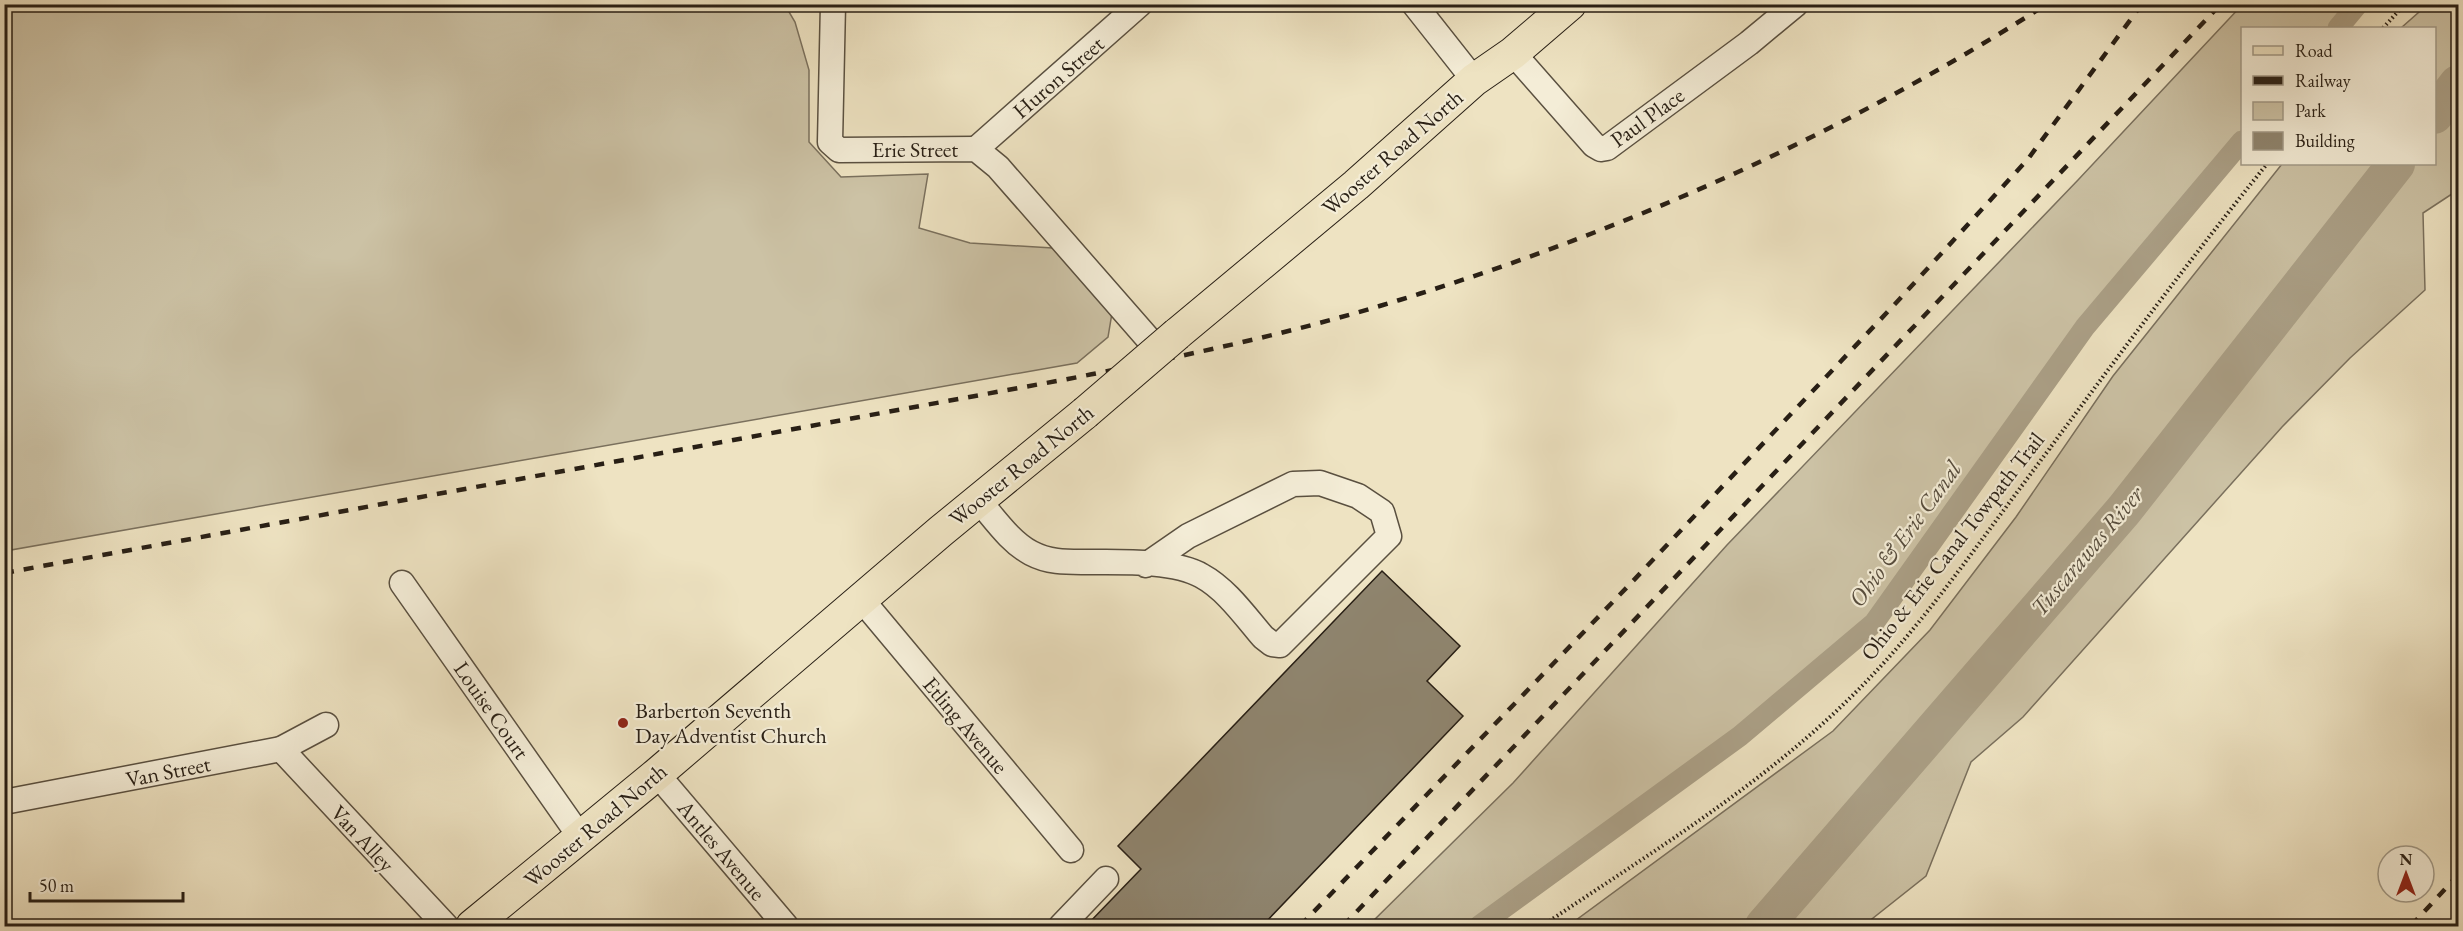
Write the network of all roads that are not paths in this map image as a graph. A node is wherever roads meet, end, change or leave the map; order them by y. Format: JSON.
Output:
{"nodes":[{"id":1,"x":832,"y":4,"type":"edge"},
{"id":2,"x":1140,"y":4,"type":"edge"},
{"id":3,"x":1414,"y":4,"type":"edge"},
{"id":4,"x":1570,"y":4,"type":"edge"},
{"id":5,"x":1796,"y":4,"type":"edge"},
{"id":6,"x":1513,"y":53,"type":"junction"},
{"id":7,"x":1474,"y":80,"type":"junction"},
{"id":8,"x":976,"y":149,"type":"junction"},
{"id":9,"x":1161,"y":341,"type":"junction"},
{"id":10,"x":978,"y":501,"type":"junction"},
{"id":11,"x":1146,"y":565,"type":"junction"},
{"id":12,"x":402,"y":583,"type":"dead end"},
{"id":13,"x":862,"y":600,"type":"junction"},
{"id":14,"x":326,"y":725,"type":"dead end"},
{"id":15,"x":281,"y":749,"type":"junction"},
{"id":16,"x":657,"y":774,"type":"junction"},
{"id":17,"x":4,"y":802,"type":"edge"},
{"id":18,"x":581,"y":838,"type":"junction"},
{"id":19,"x":1071,"y":850,"type":"dead end"},
{"id":20,"x":1106,"y":879,"type":"dead end"},
{"id":21,"x":446,"y":927,"type":"edge"},
{"id":22,"x":472,"y":927,"type":"edge"},
{"id":23,"x":786,"y":927,"type":"edge"},
{"id":24,"x":1061,"y":927,"type":"edge"}],
"edges":[{"from":1,"to":8,"type":"street","name":"Erie Street"},
{"from":2,"to":8,"type":"street","name":"Huron Street"},
{"from":3,"to":7,"type":"street"},
{"from":4,"to":6,"type":"main road","name":"Wooster Road North"},
{"from":5,"to":6,"type":"street","name":"Paul Place"},
{"from":6,"to":7,"type":"main road","name":"Wooster Road North"},
{"from":7,"to":9,"type":"main road","name":"Wooster Road North"},
{"from":8,"to":9,"type":"street","name":"Erie Street"},
{"from":9,"to":10,"type":"main road","name":"Wooster Road North","bridge":true},
{"from":10,"to":11,"type":"street"},
{"from":10,"to":13,"type":"main road","name":"Wooster Road North"},
{"from":11,"to":11,"type":"street"},
{"from":12,"to":18,"type":"street","name":"Louise Court"},
{"from":13,"to":16,"type":"main road","name":"Wooster Road North"},
{"from":13,"to":19,"type":"street","name":"Etling Avenue"},
{"from":14,"to":15,"type":"street","name":"Van Street"},
{"from":15,"to":17,"type":"street","name":"Van Street"},
{"from":15,"to":21,"type":"street","name":"Van Alley"},
{"from":16,"to":18,"type":"main road","name":"Wooster Road North"},
{"from":16,"to":23,"type":"street","name":"Antles Avenue"},
{"from":18,"to":22,"type":"main road","name":"Wooster Road North"},
{"from":20,"to":24,"type":"street"}]}
